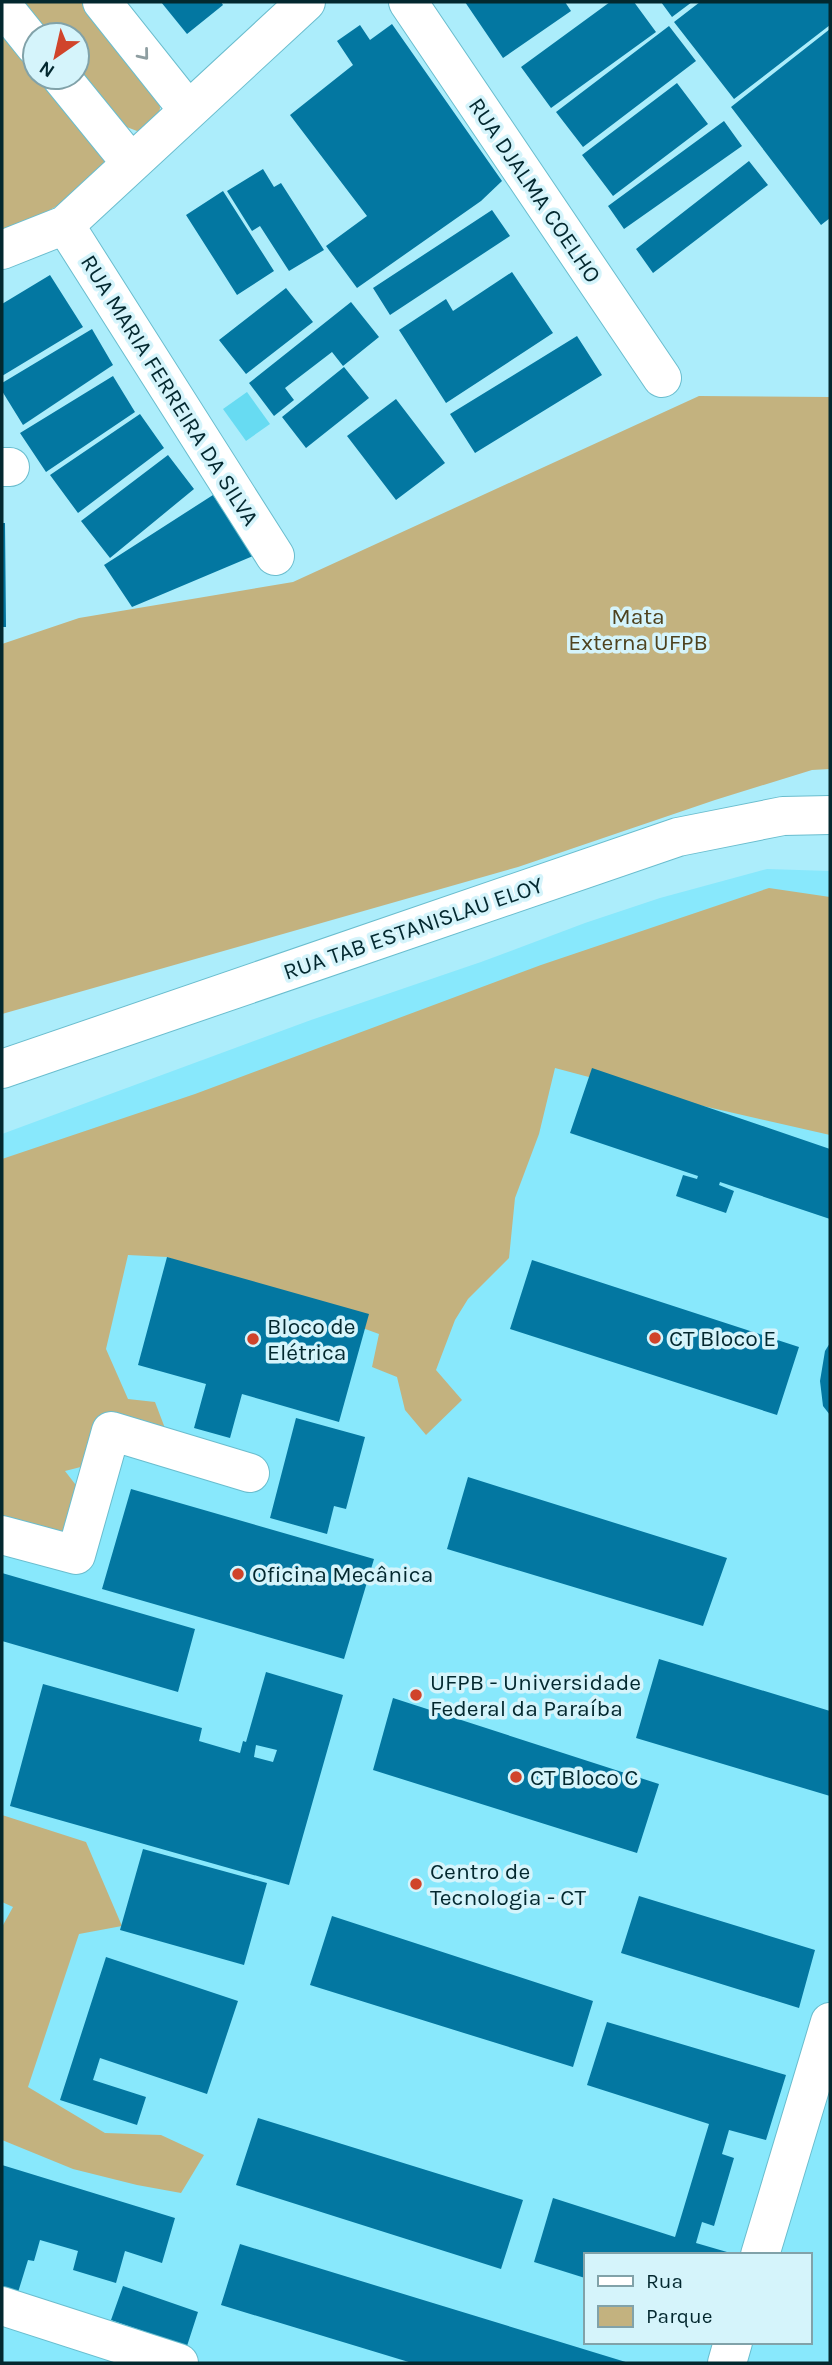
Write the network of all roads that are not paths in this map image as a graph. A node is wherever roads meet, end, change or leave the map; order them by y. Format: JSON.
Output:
{"nodes":[{"id":1,"x":102,"y":2,"type":"edge"},
{"id":2,"x":306,"y":2,"type":"edge"},
{"id":3,"x":408,"y":2,"type":"edge"},
{"id":4,"x":2,"y":5,"type":"edge"},
{"id":5,"x":21,"y":29,"type":"edge"},
{"id":6,"x":72,"y":91,"type":"edge"},
{"id":7,"x":188,"y":110,"type":"junction"},
{"id":8,"x":131,"y":163,"type":"junction"},
{"id":9,"x":65,"y":225,"type":"junction"},
{"id":10,"x":2,"y":250,"type":"edge"},
{"id":11,"x":662,"y":378,"type":"dead end"},
{"id":12,"x":275,"y":556,"type":"dead end"},
{"id":13,"x":830,"y":815,"type":"edge"},
{"id":14,"x":2,"y":1069,"type":"edge"},
{"id":15,"x":250,"y":1473,"type":"dead end"},
{"id":16,"x":2,"y":1535,"type":"edge"},
{"id":17,"x":830,"y":2022,"type":"edge"},
{"id":18,"x":761,"y":2253,"type":"edge"},
{"id":19,"x":2,"y":2306,"type":"edge"},
{"id":20,"x":732,"y":2344,"type":"edge"},
{"id":21,"x":179,"y":2363,"type":"edge"},
{"id":22,"x":727,"y":2363,"type":"edge"}],
"edges":[{"from":1,"to":7,"type":"street","one_way":true},
{"from":2,"to":7,"type":"street"},
{"from":3,"to":11,"type":"street","name":"RUA DJALMA COELHO"},
{"from":4,"to":5,"type":"street"},
{"from":6,"to":8,"type":"street"},
{"from":7,"to":8,"type":"street"},
{"from":8,"to":9,"type":"street"},
{"from":9,"to":10,"type":"street"},
{"from":9,"to":12,"type":"street","name":"RUA MARIA FERREIRA DA SILVA"},
{"from":13,"to":14,"type":"street","name":"RUA TAB ESTANISLAU ELOY"},
{"from":15,"to":16,"type":"street"},
{"from":17,"to":18,"type":"street"},
{"from":19,"to":21,"type":"street"},
{"from":20,"to":22,"type":"street"}]}
